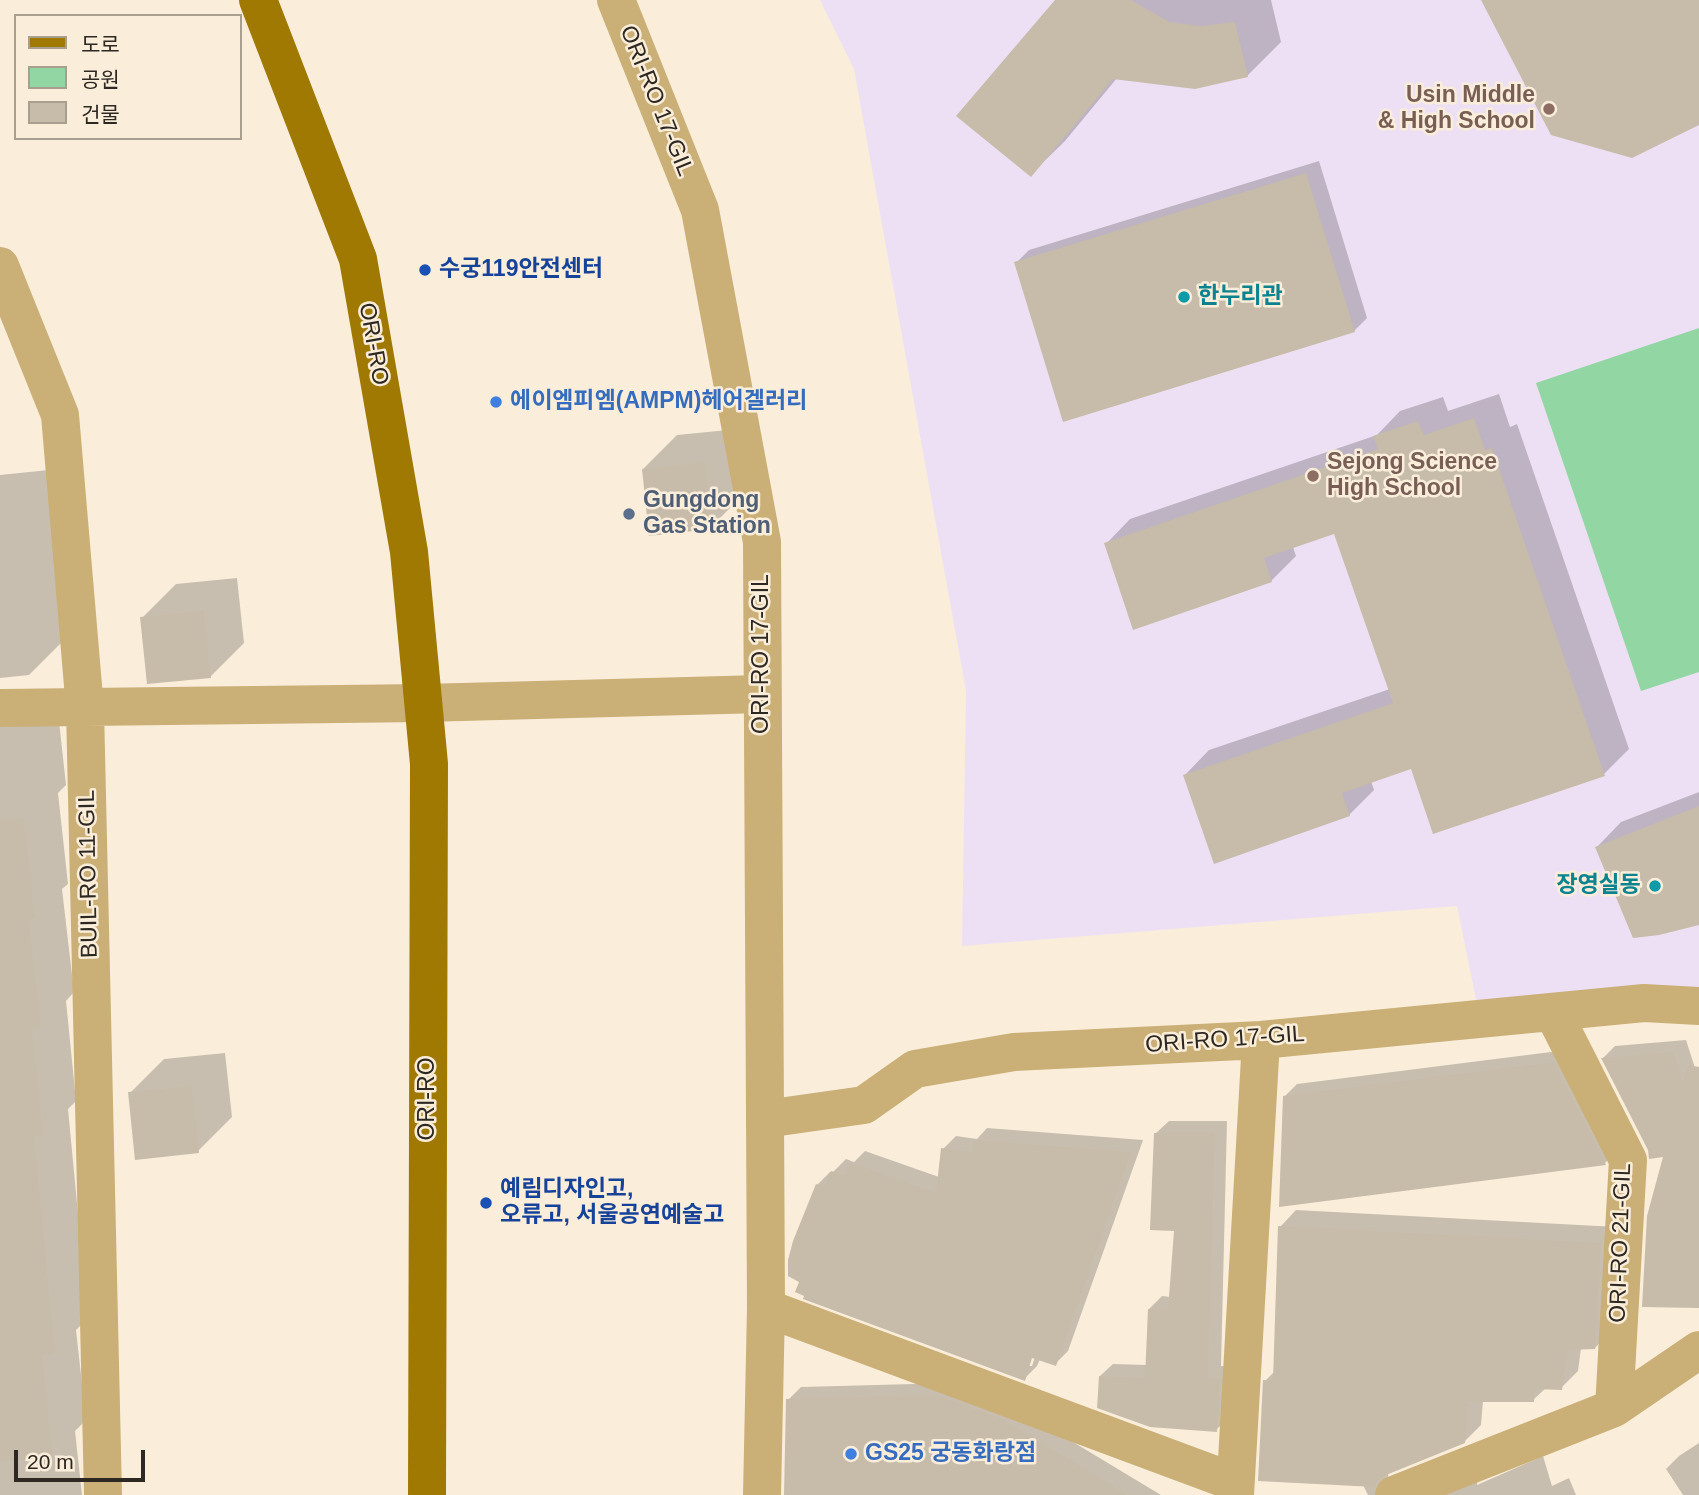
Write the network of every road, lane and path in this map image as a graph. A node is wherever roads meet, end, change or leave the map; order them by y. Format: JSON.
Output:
{"nodes":[{"id":1,"x":258,"y":0,"type":"edge"},
{"id":2,"x":616,"y":0,"type":"edge"},
{"id":3,"x":0,"y":266,"type":"edge"},
{"id":4,"x":762,"y":694,"type":"junction"},
{"id":5,"x":424,"y":703,"type":"junction"},
{"id":6,"x":0,"y":709,"type":"edge"},
{"id":7,"x":85,"y":709,"type":"junction"},
{"id":8,"x":1699,"y":1006,"type":"edge"},
{"id":9,"x":1553,"y":1012,"type":"junction"},
{"id":10,"x":1261,"y":1040,"type":"junction"},
{"id":11,"x":765,"y":1119,"type":"junction"},
{"id":12,"x":766,"y":1308,"type":"junction"},
{"id":13,"x":1699,"y":1350,"type":"edge"},
{"id":14,"x":1614,"y":1408,"type":"junction"},
{"id":15,"x":1235,"y":1489,"type":"edge"},
{"id":16,"x":103,"y":1495,"type":"edge"},
{"id":17,"x":426,"y":1495,"type":"edge"},
{"id":18,"x":762,"y":1495,"type":"edge"},
{"id":19,"x":1394,"y":1495,"type":"edge"}],
"edges":[{"from":1,"to":5,"type":"main road","name":"ORI-RO"},
{"from":2,"to":4,"type":"street","name":"ORI-RO 17-GIL"},
{"from":3,"to":7,"type":"street","name":"BUIL-RO 11-GIL"},
{"from":4,"to":5,"type":"street"},
{"from":4,"to":11,"type":"street","name":"ORI-RO 17-GIL"},
{"from":5,"to":7,"type":"street"},
{"from":5,"to":17,"type":"main road","name":"ORI-RO"},
{"from":6,"to":7,"type":"street"},
{"from":7,"to":16,"type":"street","name":"BUIL-RO 11-GIL"},
{"from":8,"to":9,"type":"street","name":"ORI-RO 17-GIL"},
{"from":9,"to":10,"type":"street","name":"ORI-RO 17-GIL"},
{"from":9,"to":14,"type":"street","name":"ORI-RO 21-GIL"},
{"from":10,"to":11,"type":"street","name":"ORI-RO 17-GIL"},
{"from":10,"to":15,"type":"street"},
{"from":11,"to":12,"type":"street","name":"ORI-RO 17-GIL"},
{"from":12,"to":15,"type":"street"},
{"from":12,"to":18,"type":"street","name":"ORI-RO 17-GIL"},
{"from":13,"to":14,"type":"street"},
{"from":14,"to":19,"type":"street"}]}
